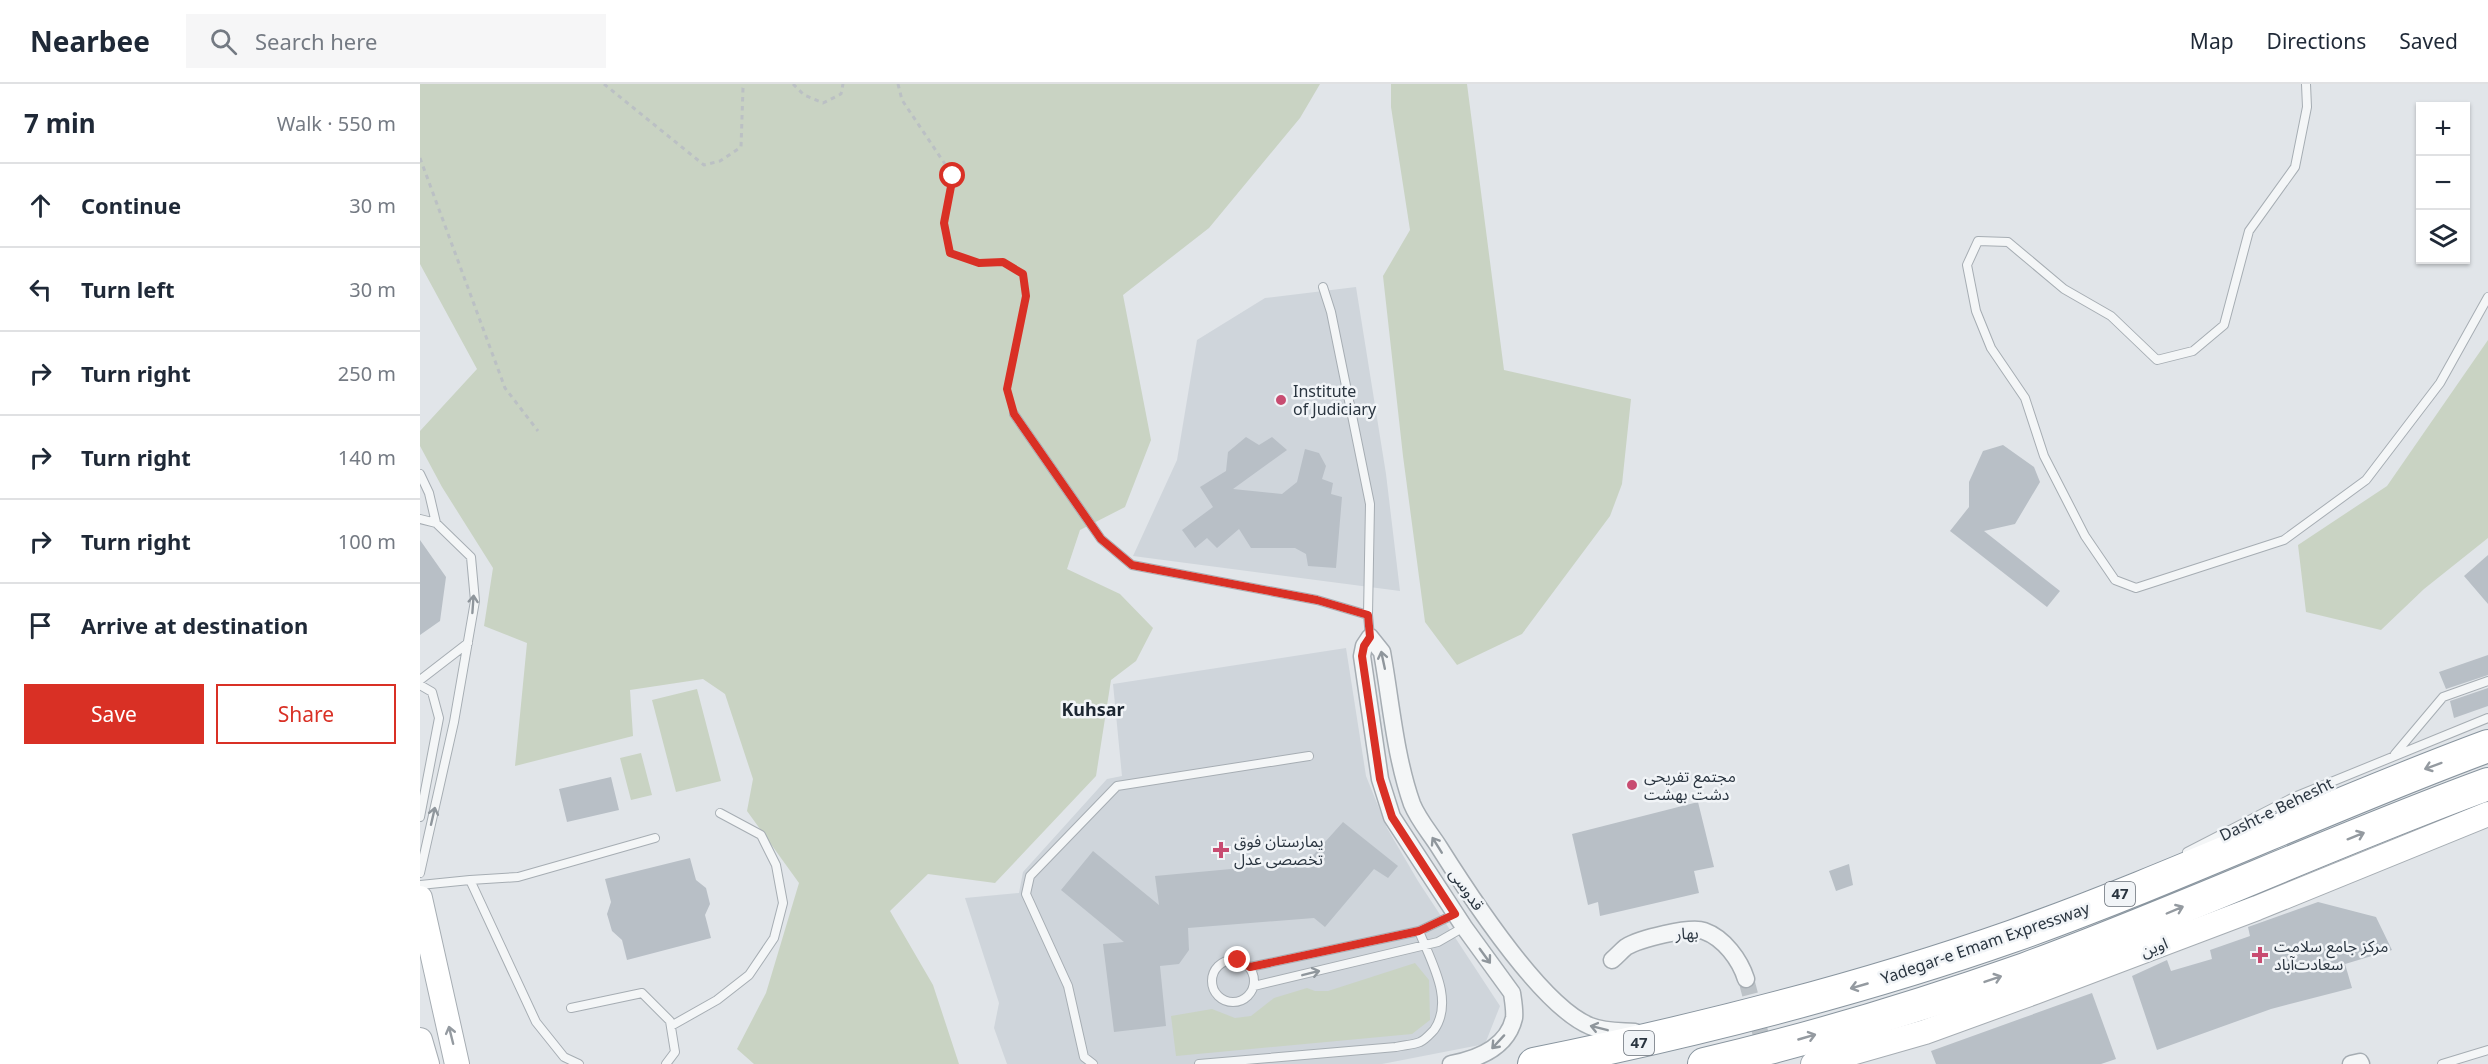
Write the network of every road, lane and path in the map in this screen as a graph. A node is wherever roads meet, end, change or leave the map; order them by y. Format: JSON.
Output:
{"nodes":[{"id":1,"x":604,"y":84,"type":"edge"},
{"id":2,"x":745,"y":84,"type":"edge"},
{"id":3,"x":794,"y":84,"type":"edge"},
{"id":4,"x":843,"y":84,"type":"edge"},
{"id":5,"x":898,"y":84,"type":"edge"},
{"id":6,"x":2306,"y":84,"type":"edge"},
{"id":7,"x":420,"y":158,"type":"edge"},
{"id":8,"x":1323,"y":287,"type":"dead end"},
{"id":9,"x":2488,"y":297,"type":"edge"},
{"id":10,"x":1014,"y":414,"type":"joint"},
{"id":11,"x":538,"y":431,"type":"dead end"},
{"id":12,"x":420,"y":474,"type":"edge"},
{"id":13,"x":420,"y":519,"type":"edge"},
{"id":14,"x":436,"y":523,"type":"junction"},
{"id":15,"x":1368,"y":615,"type":"junction"},
{"id":16,"x":1370,"y":637,"type":"junction"},
{"id":17,"x":468,"y":643,"type":"junction"},
{"id":18,"x":420,"y":680,"type":"edge"},
{"id":19,"x":2488,"y":681,"type":"edge"},
{"id":20,"x":420,"y":685,"type":"edge"},
{"id":21,"x":2488,"y":718,"type":"edge"},
{"id":22,"x":436,"y":739,"type":"junction"},
{"id":23,"x":450,"y":740,"type":"junction"},
{"id":24,"x":2488,"y":746,"type":"edge"},
{"id":25,"x":1309,"y":756,"type":"dead end"},
{"id":26,"x":2393,"y":756,"type":"junction"},
{"id":27,"x":2488,"y":784,"type":"edge"},
{"id":28,"x":720,"y":813,"type":"dead end"},
{"id":29,"x":2488,"y":814,"type":"edge"},
{"id":30,"x":420,"y":817,"type":"edge"},
{"id":31,"x":655,"y":838,"type":"dead end"},
{"id":32,"x":2174,"y":859,"type":"dead end"},
{"id":33,"x":420,"y":873,"type":"edge"},
{"id":34,"x":2144,"y":875,"type":"dead end"},
{"id":35,"x":470,"y":880,"type":"junction"},
{"id":36,"x":420,"y":885,"type":"edge"},
{"id":37,"x":420,"y":898,"type":"edge"},
{"id":38,"x":2072,"y":914,"type":"junction"},
{"id":39,"x":1460,"y":920,"type":"junction"},
{"id":40,"x":1419,"y":931,"type":"junction"},
{"id":41,"x":1424,"y":945,"type":"junction"},
{"id":42,"x":1612,"y":960,"type":"dead end"},
{"id":43,"x":1250,"y":967,"type":"junction"},
{"id":44,"x":1532,"y":978,"type":"junction"},
{"id":45,"x":1746,"y":980,"type":"tunnel mouth"},
{"id":46,"x":1254,"y":986,"type":"junction"},
{"id":47,"x":1512,"y":993,"type":"junction"},
{"id":48,"x":431,"y":1007,"type":"edge"},
{"id":49,"x":571,"y":1008,"type":"dead end"},
{"id":50,"x":670,"y":1026,"type":"junction"},
{"id":51,"x":1678,"y":1034,"type":"junction"},
{"id":52,"x":420,"y":1041,"type":"edge"},
{"id":53,"x":2488,"y":1050,"type":"edge"},
{"id":54,"x":427,"y":1064,"type":"edge"},
{"id":55,"x":457,"y":1064,"type":"edge"},
{"id":56,"x":579,"y":1064,"type":"edge"},
{"id":57,"x":666,"y":1064,"type":"edge"},
{"id":58,"x":1094,"y":1064,"type":"edge"},
{"id":59,"x":1199,"y":1064,"type":"edge"},
{"id":60,"x":1451,"y":1064,"type":"edge"},
{"id":61,"x":1534,"y":1064,"type":"edge"},
{"id":62,"x":1704,"y":1064,"type":"edge"},
{"id":63,"x":1814,"y":1064,"type":"edge"},
{"id":64,"x":2351,"y":1064,"type":"edge"},
{"id":65,"x":2361,"y":1064,"type":"edge"},
{"id":66,"x":2442,"y":1064,"type":"edge"}],
"edges":[{"from":1,"to":2,"type":"path"},
{"from":3,"to":4,"type":"path"},
{"from":5,"to":10,"type":"path"},
{"from":6,"to":9,"type":"lane"},
{"from":7,"to":11,"type":"path"},
{"from":8,"to":15,"type":"lane"},
{"from":10,"to":15,"type":"lane"},
{"from":12,"to":14,"type":"lane"},
{"from":13,"to":14,"type":"lane"},
{"from":17,"to":14,"type":"lane","one_way":true},
{"from":15,"to":16,"type":"lane"},
{"from":16,"to":39,"type":"street"},
{"from":44,"to":16,"type":"street","name":"قدوسی","one_way":true},
{"from":17,"to":18,"type":"lane"},
{"from":17,"to":23,"type":"lane"},
{"from":19,"to":26,"type":"lane"},
{"from":20,"to":22,"type":"lane"},
{"from":21,"to":26,"type":"lane","name":"Dasht-e Behesht"},
{"from":22,"to":23,"type":"lane"},
{"from":22,"to":30,"type":"lane"},
{"from":33,"to":23,"type":"lane","one_way":true},
{"from":24,"to":38,"type":"highway","name":"Yadegar-e Emam Expressway","number":"47","one_way":true},
{"from":25,"to":58,"type":"lane"},
{"from":26,"to":32,"type":"lane","name":"Dasht-e Behesht"},
{"from":62,"to":27,"type":"highway","name":"Yadegar-e Emam Expressway","number":"47","one_way":true},
{"from":28,"to":50,"type":"lane"},
{"from":29,"to":63,"type":"street","name":"اوین"},
{"from":31,"to":35,"type":"lane"},
{"from":34,"to":38,"type":"lane"},
{"from":35,"to":36,"type":"lane"},
{"from":35,"to":56,"type":"lane"},
{"from":37,"to":48,"type":"street"},
{"from":38,"to":51,"type":"highway","name":"Yadegar-e Emam Expressway","number":"47","one_way":true},
{"from":39,"to":40,"type":"lane"},
{"from":39,"to":41,"type":"lane"},
{"from":39,"to":47,"type":"street","one_way":true},
{"from":40,"to":41,"type":"lane"},
{"from":40,"to":43,"type":"lane"},
{"from":46,"to":41,"type":"lane","one_way":true},
{"from":41,"to":59,"type":"lane"},
{"from":42,"to":45,"type":"street","name":"بهار"},
{"from":43,"to":46,"type":"lane"},
{"from":43,"to":46,"type":"lane"},
{"from":44,"to":47,"type":"street"},
{"from":51,"to":44,"type":"street","name":"قدوسی","one_way":true},
{"from":47,"to":60,"type":"street","one_way":true},
{"from":55,"to":48,"type":"street","one_way":true},
{"from":49,"to":50,"type":"lane"},
{"from":50,"to":57,"type":"lane"},
{"from":51,"to":61,"type":"highway","name":"Yadegar-e Emam Expressway","number":"47"},
{"from":52,"to":54,"type":"street"},
{"from":53,"to":66,"type":"lane"},
{"from":64,"to":65,"type":"street"}]}
